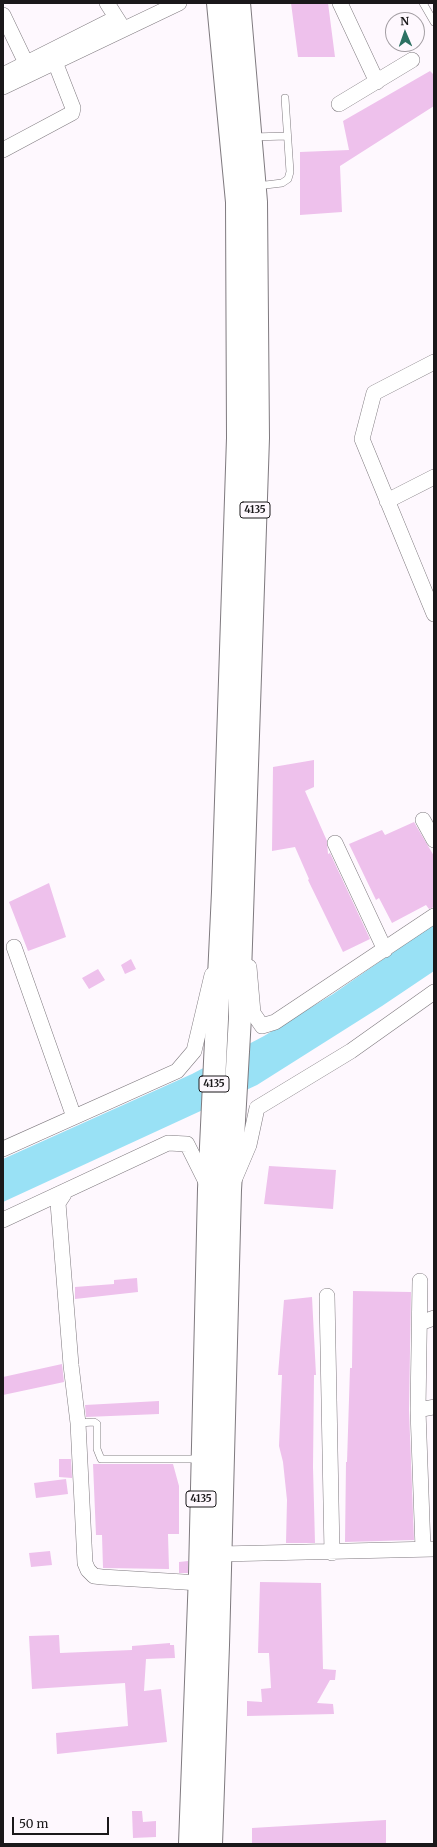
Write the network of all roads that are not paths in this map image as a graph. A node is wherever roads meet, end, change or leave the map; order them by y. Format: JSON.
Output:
{"nodes":[{"id":1,"x":107,"y":3,"type":"edge"},
{"id":2,"x":179,"y":3,"type":"edge"},
{"id":3,"x":218,"y":3,"type":"edge"},
{"id":4,"x":239,"y":3,"type":"edge"},
{"id":5,"x":340,"y":3,"type":"edge"},
{"id":6,"x":423,"y":3,"type":"edge"},
{"id":7,"x":3,"y":15,"type":"edge"},
{"id":8,"x":434,"y":22,"type":"edge"},
{"id":9,"x":120,"y":24,"type":"junction"},
{"id":10,"x":7,"y":34,"type":"edge"},
{"id":11,"x":412,"y":60,"type":"dead end"},
{"id":12,"x":55,"y":62,"type":"junction"},
{"id":13,"x":26,"y":63,"type":"junction"},
{"id":14,"x":3,"y":75,"type":"edge"},
{"id":15,"x":377,"y":82,"type":"junction"},
{"id":16,"x":3,"y":87,"type":"edge"},
{"id":17,"x":285,"y":98,"type":"dead end"},
{"id":18,"x":339,"y":104,"type":"dead end"},
{"id":19,"x":288,"y":136,"type":"junction"},
{"id":20,"x":250,"y":137,"type":"junction"},
{"id":21,"x":3,"y":150,"type":"edge"},
{"id":22,"x":255,"y":186,"type":"junction"},
{"id":23,"x":434,"y":362,"type":"edge"},
{"id":24,"x":434,"y":477,"type":"edge"},
{"id":25,"x":387,"y":501,"type":"junction"},
{"id":26,"x":434,"y":614,"type":"edge"},
{"id":27,"x":423,"y":820,"type":"dead end"},
{"id":28,"x":434,"y":840,"type":"edge"},
{"id":29,"x":335,"y":843,"type":"dead end"},
{"id":30,"x":242,"y":892,"type":"junction"},
{"id":31,"x":434,"y":916,"type":"edge"},
{"id":32,"x":221,"y":938,"type":"junction"},
{"id":33,"x":14,"y":947,"type":"dead end"},
{"id":34,"x":385,"y":950,"type":"junction"},
{"id":35,"x":434,"y":992,"type":"edge"},
{"id":36,"x":74,"y":1117,"type":"junction"},
{"id":37,"x":3,"y":1149,"type":"edge"},
{"id":38,"x":222,"y":1154,"type":"junction"},
{"id":39,"x":220,"y":1189,"type":"junction"},
{"id":40,"x":64,"y":1194,"type":"junction"},
{"id":41,"x":3,"y":1220,"type":"edge"},
{"id":42,"x":420,"y":1281,"type":"dead end"},
{"id":43,"x":327,"y":1296,"type":"dead end"},
{"id":44,"x":434,"y":1318,"type":"edge"},
{"id":45,"x":420,"y":1323,"type":"junction"},
{"id":46,"x":434,"y":1407,"type":"edge"},
{"id":47,"x":418,"y":1410,"type":"junction"},
{"id":48,"x":78,"y":1423,"type":"junction"},
{"id":49,"x":202,"y":1458,"type":"junction"},
{"id":50,"x":428,"y":1505,"type":"edge"},
{"id":51,"x":429,"y":1549,"type":"edge"},
{"id":52,"x":332,"y":1552,"type":"junction"},
{"id":53,"x":221,"y":1554,"type":"junction"},
{"id":54,"x":200,"y":1583,"type":"junction"},
{"id":55,"x":190,"y":1844,"type":"edge"},
{"id":56,"x":211,"y":1844,"type":"edge"}],
"edges":[{"from":1,"to":9,"type":"street"},
{"from":2,"to":9,"type":"street"},
{"from":3,"to":32,"type":"main road","number":"4135"},
{"from":4,"to":20,"type":"main road","number":"4135"},
{"from":5,"to":15,"type":"street"},
{"from":6,"to":8,"type":"lane"},
{"from":7,"to":10,"type":"street"},
{"from":9,"to":12,"type":"street"},
{"from":9,"to":13,"type":"street"},
{"from":10,"to":13,"type":"street"},
{"from":11,"to":15,"type":"street"},
{"from":12,"to":16,"type":"street"},
{"from":12,"to":21,"type":"street"},
{"from":13,"to":14,"type":"street"},
{"from":15,"to":18,"type":"street"},
{"from":17,"to":19,"type":"lane"},
{"from":19,"to":20,"type":"lane"},
{"from":19,"to":22,"type":"lane"},
{"from":20,"to":22,"type":"main road","number":"4135"},
{"from":22,"to":30,"type":"main road","number":"4135"},
{"from":23,"to":25,"type":"street"},
{"from":24,"to":25,"type":"street"},
{"from":25,"to":26,"type":"street"},
{"from":27,"to":28,"type":"street"},
{"from":29,"to":34,"type":"street"},
{"from":30,"to":34,"type":"street"},
{"from":30,"to":38,"type":"main road","number":"4135"},
{"from":31,"to":34,"type":"street"},
{"from":32,"to":36,"type":"street"},
{"from":32,"to":38,"type":"main road","number":"4135"},
{"from":33,"to":36,"type":"street"},
{"from":35,"to":39,"type":"street"},
{"from":36,"to":37,"type":"street"},
{"from":38,"to":39,"type":"main road","number":"4135"},
{"from":39,"to":40,"type":"street"},
{"from":39,"to":49,"type":"main road","number":"4135"},
{"from":39,"to":53,"type":"main road","number":"4135"},
{"from":40,"to":41,"type":"street"},
{"from":40,"to":48,"type":"street"},
{"from":42,"to":45,"type":"street"},
{"from":43,"to":52,"type":"street"},
{"from":44,"to":45,"type":"street"},
{"from":45,"to":47,"type":"street"},
{"from":46,"to":47,"type":"street"},
{"from":47,"to":50,"type":"street"},
{"from":48,"to":49,"type":"lane"},
{"from":48,"to":54,"type":"street"},
{"from":49,"to":54,"type":"main road","number":"4135"},
{"from":50,"to":51,"type":"street"},
{"from":51,"to":52,"type":"street"},
{"from":52,"to":53,"type":"street"},
{"from":53,"to":56,"type":"main road","number":"4135"},
{"from":54,"to":55,"type":"main road","number":"4135"}]}
